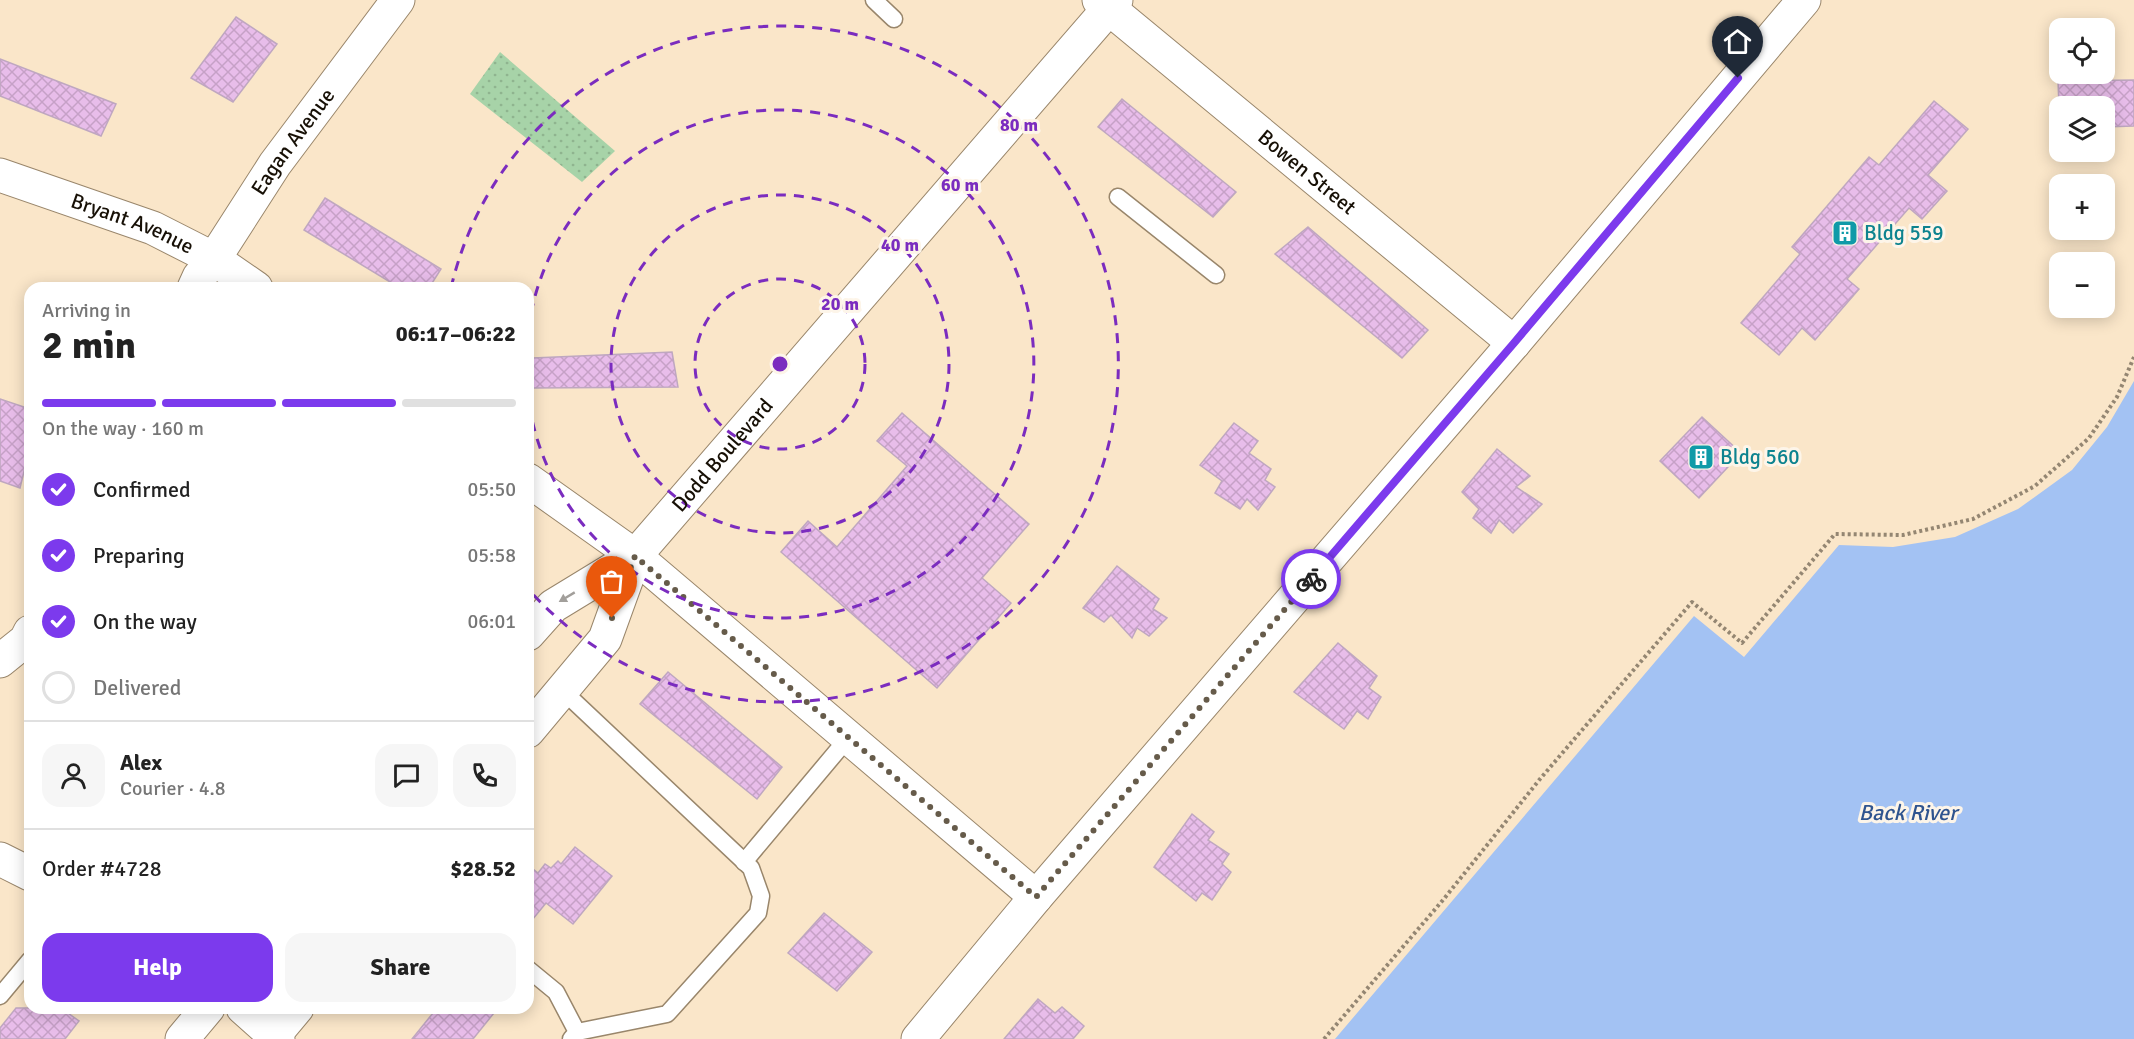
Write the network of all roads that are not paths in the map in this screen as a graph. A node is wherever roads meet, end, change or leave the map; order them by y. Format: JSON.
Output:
{"nodes":[{"id":1,"x":398,"y":0,"type":"edge"},
{"id":2,"x":874,"y":0,"type":"edge"},
{"id":3,"x":1804,"y":0,"type":"edge"},
{"id":4,"x":1108,"y":3,"type":"edge"},
{"id":5,"x":894,"y":19,"type":"dead end"},
{"id":6,"x":0,"y":175,"type":"edge"},
{"id":7,"x":1118,"y":197,"type":"dead end"},
{"id":8,"x":214,"y":259,"type":"junction"},
{"id":9,"x":1216,"y":275,"type":"dead end"},
{"id":10,"x":197,"y":282,"type":"edge"},
{"id":11,"x":247,"y":282,"type":"edge"},
{"id":12,"x":1514,"y":343,"type":"junction"},
{"id":13,"x":534,"y":484,"type":"edge"},
{"id":14,"x":635,"y":556,"type":"junction"},
{"id":15,"x":534,"y":627,"type":"edge"},
{"id":16,"x":24,"y":642,"type":"edge"},
{"id":17,"x":0,"y":661,"type":"edge"},
{"id":18,"x":562,"y":690,"type":"junction"},
{"id":19,"x":534,"y":724,"type":"edge"},
{"id":20,"x":848,"y":738,"type":"junction"},
{"id":21,"x":0,"y":860,"type":"edge"},
{"id":22,"x":744,"y":862,"type":"junction"},
{"id":23,"x":24,"y":871,"type":"edge"},
{"id":24,"x":1036,"y":897,"type":"junction"},
{"id":25,"x":24,"y":967,"type":"edge"},
{"id":26,"x":534,"y":974,"type":"edge"},
{"id":27,"x":0,"y":996,"type":"edge"},
{"id":28,"x":203,"y":1014,"type":"edge"},
{"id":29,"x":249,"y":1014,"type":"edge"},
{"id":30,"x":292,"y":1014,"type":"edge"},
{"id":31,"x":574,"y":1035,"type":"edge"},
{"id":32,"x":274,"y":1038,"type":"edge"},
{"id":33,"x":182,"y":1039,"type":"edge"},
{"id":34,"x":918,"y":1039,"type":"edge"}],
"edges":[{"from":1,"to":8,"type":"street","name":"Eagan Avenue"},
{"from":2,"to":5,"type":"lane"},
{"from":3,"to":12,"type":"street"},
{"from":4,"to":12,"type":"street","name":"Bowen Street"},
{"from":4,"to":14,"type":"street","name":"Dodd Boulevard"},
{"from":6,"to":8,"type":"street","name":"Bryant Avenue"},
{"from":7,"to":9,"type":"lane"},
{"from":8,"to":10,"type":"street","name":"Eagan Avenue"},
{"from":8,"to":11,"type":"street","name":"Bryant Avenue"},
{"from":12,"to":24,"type":"street"},
{"from":13,"to":14,"type":"street"},
{"from":14,"to":15,"type":"street","name":"Dodd Boulevard","one_way":true},
{"from":14,"to":18,"type":"street","name":"Dodd Boulevard"},
{"from":14,"to":20,"type":"street"},
{"from":16,"to":17,"type":"street"},
{"from":18,"to":19,"type":"street","name":"Dodd Boulevard"},
{"from":18,"to":22,"type":"lane"},
{"from":20,"to":22,"type":"lane"},
{"from":20,"to":24,"type":"street"},
{"from":21,"to":23,"type":"street"},
{"from":22,"to":31,"type":"lane"},
{"from":24,"to":34,"type":"street"},
{"from":25,"to":27,"type":"lane"},
{"from":26,"to":31,"type":"lane"},
{"from":28,"to":33,"type":"street"},
{"from":29,"to":32,"type":"street"},
{"from":30,"to":32,"type":"street"}]}
